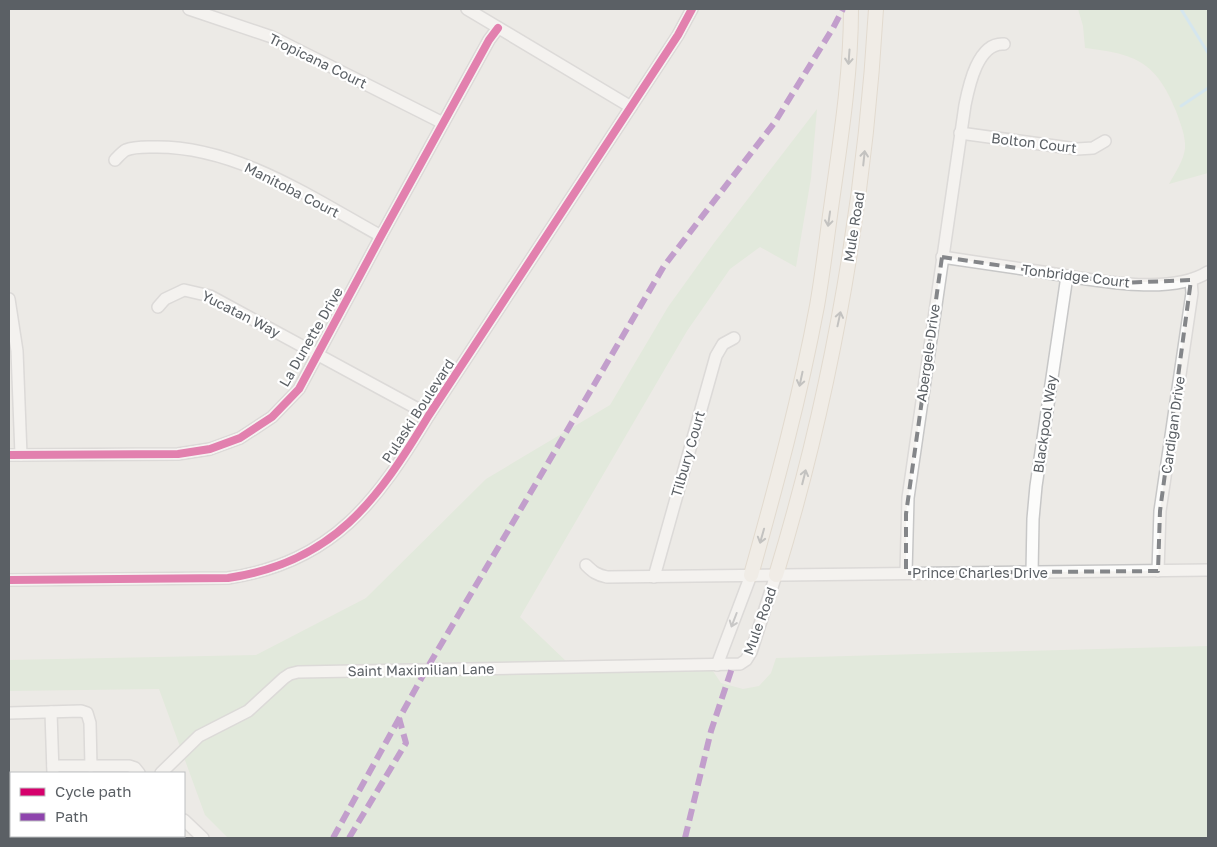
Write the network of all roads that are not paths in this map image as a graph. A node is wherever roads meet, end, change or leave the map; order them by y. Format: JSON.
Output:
{"nodes":[{"id":1,"x":189,"y":9,"type":"edge"},
{"id":2,"x":467,"y":9,"type":"edge"},
{"id":3,"x":692,"y":9,"type":"edge"},
{"id":4,"x":851,"y":9,"type":"edge"},
{"id":5,"x":876,"y":9,"type":"edge"},
{"id":6,"x":498,"y":28,"type":"junction"},
{"id":7,"x":1004,"y":44,"type":"dead end"},
{"id":8,"x":631,"y":107,"type":"junction"},
{"id":9,"x":443,"y":123,"type":"junction"},
{"id":10,"x":960,"y":133,"type":"junction"},
{"id":11,"x":1105,"y":141,"type":"dead end"},
{"id":12,"x":115,"y":160,"type":"dead end"},
{"id":13,"x":381,"y":236,"type":"junction"},
{"id":14,"x":942,"y":257,"type":"junction"},
{"id":15,"x":1208,"y":272,"type":"edge"},
{"id":16,"x":1067,"y":276,"type":"junction"},
{"id":17,"x":1191,"y":280,"type":"junction"},
{"id":18,"x":9,"y":299,"type":"edge"},
{"id":19,"x":158,"y":307,"type":"dead end"},
{"id":20,"x":734,"y":338,"type":"dead end"},
{"id":21,"x":318,"y":354,"type":"junction"},
{"id":22,"x":429,"y":415,"type":"junction"},
{"id":23,"x":9,"y":455,"type":"edge"},
{"id":24,"x":21,"y":455,"type":"junction"},
{"id":25,"x":586,"y":564,"type":"dead end"},
{"id":26,"x":1208,"y":570,"type":"edge"},
{"id":27,"x":1158,"y":571,"type":"junction"},
{"id":28,"x":906,"y":573,"type":"junction"},
{"id":29,"x":1032,"y":573,"type":"junction"},
{"id":30,"x":776,"y":574,"type":"junction"},
{"id":31,"x":751,"y":575,"type":"junction"},
{"id":32,"x":654,"y":577,"type":"junction"},
{"id":33,"x":9,"y":580,"type":"edge"},
{"id":34,"x":717,"y":665,"type":"junction"},
{"id":35,"x":52,"y":712,"type":"junction"},
{"id":36,"x":9,"y":713,"type":"edge"},
{"id":37,"x":91,"y":766,"type":"junction"},
{"id":38,"x":53,"y":770,"type":"edge"},
{"id":39,"x":138,"y":772,"type":"edge"},
{"id":40,"x":162,"y":772,"type":"edge"},
{"id":41,"x":185,"y":821,"type":"edge"},
{"id":42,"x":203,"y":838,"type":"edge"}],
"edges":[{"from":1,"to":9,"type":"street","name":"Tropicana Court"},
{"from":2,"to":6,"type":"street"},
{"from":3,"to":8,"type":"street","name":"Pulaski Boulevard"},
{"from":4,"to":31,"type":"main road","name":"Mule Road","one_way":true},
{"from":30,"to":5,"type":"main road","name":"Mule Road","one_way":true},
{"from":6,"to":8,"type":"street"},
{"from":6,"to":9,"type":"street","name":"La Dunette Drive"},
{"from":7,"to":10,"type":"street","name":"Abergele Drive"},
{"from":8,"to":22,"type":"street","name":"Pulaski Boulevard"},
{"from":9,"to":13,"type":"street","name":"La Dunette Drive"},
{"from":10,"to":11,"type":"street","name":"Bolton Court"},
{"from":10,"to":14,"type":"street","name":"Abergele Drive"},
{"from":12,"to":13,"type":"street","name":"Manitoba Court"},
{"from":13,"to":21,"type":"street","name":"La Dunette Drive"},
{"from":14,"to":16,"type":"street","name":"Tonbridge Court"},
{"from":14,"to":28,"type":"street","name":"Abergele Drive"},
{"from":15,"to":17,"type":"street","name":"Tonbridge Court"},
{"from":16,"to":17,"type":"street","name":"Tonbridge Court"},
{"from":16,"to":29,"type":"street","name":"Blackpool Way"},
{"from":17,"to":27,"type":"street","name":"Cardigan Drive"},
{"from":18,"to":24,"type":"street"},
{"from":19,"to":21,"type":"street","name":"Yucatan Way"},
{"from":20,"to":32,"type":"street","name":"Tilbury Court"},
{"from":21,"to":22,"type":"street","name":"Yucatan Way"},
{"from":21,"to":24,"type":"street","name":"La Dunette Drive"},
{"from":22,"to":33,"type":"street","name":"Pulaski Boulevard"},
{"from":23,"to":24,"type":"street","name":"La Dunette Drive"},
{"from":25,"to":32,"type":"street","name":"Prince Charles Drive"},
{"from":26,"to":27,"type":"street","name":"Prince Charles Drive"},
{"from":27,"to":29,"type":"street","name":"Prince Charles Drive"},
{"from":28,"to":29,"type":"street","name":"Prince Charles Drive"},
{"from":28,"to":30,"type":"street","name":"Prince Charles Drive"},
{"from":30,"to":31,"type":"street","name":"Prince Charles Drive"},
{"from":30,"to":34,"type":"street","name":"Mule Road"},
{"from":31,"to":32,"type":"street","name":"Prince Charles Drive"},
{"from":31,"to":34,"type":"street","name":"Mule Road","one_way":true},
{"from":34,"to":40,"type":"street","name":"Saint Maximilian Lane"},
{"from":35,"to":36,"type":"street"},
{"from":35,"to":37,"type":"street"},
{"from":35,"to":38,"type":"street"},
{"from":37,"to":38,"type":"street"},
{"from":37,"to":39,"type":"street"},
{"from":41,"to":42,"type":"street"}]}
